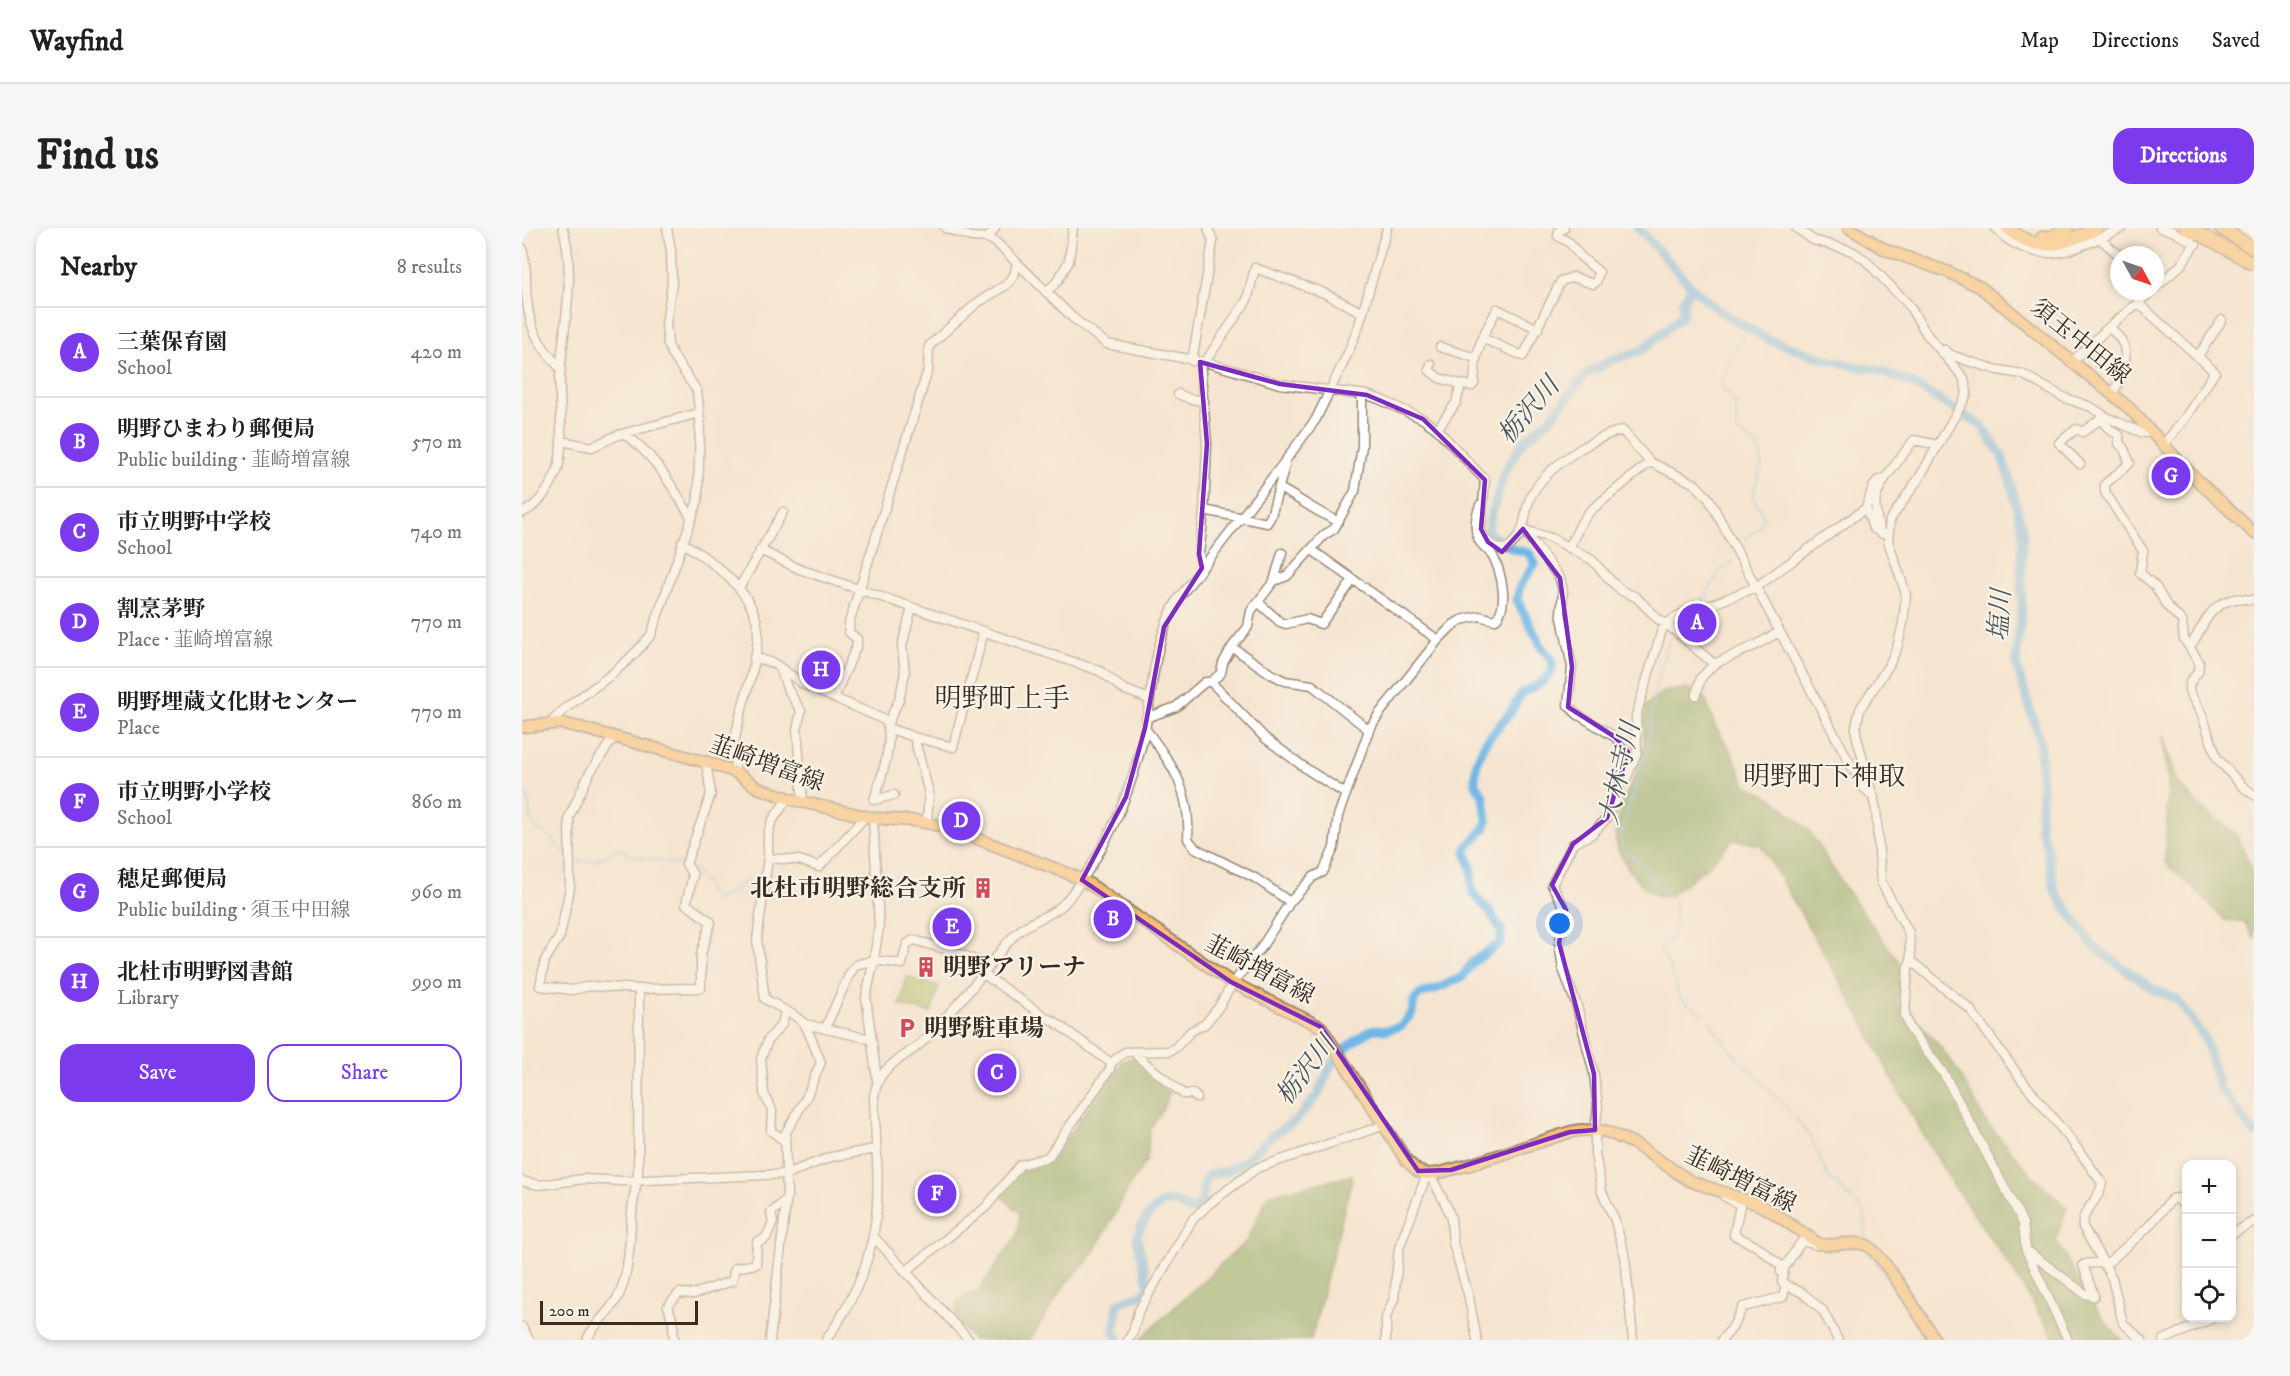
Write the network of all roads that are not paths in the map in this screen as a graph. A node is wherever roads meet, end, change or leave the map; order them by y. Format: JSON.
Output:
{"nodes":[{"id":1,"x":563,"y":228,"type":"edge"},
{"id":2,"x":667,"y":228,"type":"edge"},
{"id":3,"x":945,"y":228,"type":"edge"},
{"id":4,"x":995,"y":228,"type":"edge"},
{"id":5,"x":1073,"y":228,"type":"edge"},
{"id":6,"x":1208,"y":228,"type":"edge"},
{"id":7,"x":1387,"y":228,"type":"edge"},
{"id":8,"x":1564,"y":228,"type":"edge"},
{"id":9,"x":1796,"y":228,"type":"edge"},
{"id":10,"x":1850,"y":228,"type":"edge"},
{"id":11,"x":1996,"y":228,"type":"edge"},
{"id":12,"x":2007,"y":228,"type":"edge"},
{"id":13,"x":2016,"y":228,"type":"edge"},
{"id":14,"x":2067,"y":228,"type":"edge"},
{"id":15,"x":2122,"y":228,"type":"edge"},
{"id":16,"x":2160,"y":228,"type":"edge"},
{"id":17,"x":2186,"y":228,"type":"edge"},
{"id":18,"x":2220,"y":228,"type":"edge"},
{"id":19,"x":2098,"y":233,"type":"edge"},
{"id":20,"x":2201,"y":233,"type":"edge"},
{"id":21,"x":988,"y":238,"type":"junction"},
{"id":22,"x":2110,"y":246,"type":"edge"},
{"id":23,"x":522,"y":248,"type":"edge"},
{"id":24,"x":2254,"y":249,"type":"edge"},
{"id":25,"x":2254,"y":258,"type":"edge"},
{"id":26,"x":1017,"y":263,"type":"junction"},
{"id":27,"x":2254,"y":264,"type":"edge"},
{"id":28,"x":2164,"y":281,"type":"edge"},
{"id":29,"x":1046,"y":292,"type":"junction"},
{"id":30,"x":2137,"y":300,"type":"edge"},
{"id":31,"x":2141,"y":300,"type":"edge"},
{"id":32,"x":1363,"y":313,"type":"junction"},
{"id":33,"x":525,"y":314,"type":"edge"},
{"id":34,"x":2222,"y":320,"type":"dead end"},
{"id":35,"x":2109,"y":327,"type":"junction"},
{"id":36,"x":1538,"y":329,"type":"junction"},
{"id":37,"x":1482,"y":338,"type":"junction"},
{"id":38,"x":1935,"y":345,"type":"junction"},
{"id":39,"x":1440,"y":347,"type":"dead end"},
{"id":40,"x":2198,"y":356,"type":"junction"},
{"id":41,"x":1476,"y":358,"type":"junction"},
{"id":42,"x":1199,"y":362,"type":"junction"},
{"id":43,"x":2072,"y":362,"type":"junction"},
{"id":44,"x":1431,"y":364,"type":"dead end"},
{"id":45,"x":561,"y":369,"type":"junction"},
{"id":46,"x":1461,"y":384,"type":"junction"},
{"id":47,"x":1330,"y":391,"type":"junction"},
{"id":48,"x":1178,"y":394,"type":"dead end"},
{"id":49,"x":1362,"y":394,"type":"junction"},
{"id":50,"x":2112,"y":394,"type":"junction"},
{"id":51,"x":1203,"y":401,"type":"junction"},
{"id":52,"x":699,"y":413,"type":"junction"},
{"id":53,"x":2101,"y":417,"type":"junction"},
{"id":54,"x":1437,"y":429,"type":"junction"},
{"id":55,"x":2151,"y":432,"type":"junction"},
{"id":56,"x":624,"y":434,"type":"junction"},
{"id":57,"x":561,"y":441,"type":"junction"},
{"id":58,"x":1940,"y":443,"type":"junction"},
{"id":59,"x":2163,"y":445,"type":"junction"},
{"id":60,"x":1285,"y":461,"type":"junction"},
{"id":61,"x":1650,"y":462,"type":"junction"},
{"id":62,"x":2080,"y":465,"type":"dead end"},
{"id":63,"x":1886,"y":478,"type":"junction"},
{"id":64,"x":1279,"y":488,"type":"junction"},
{"id":65,"x":1485,"y":496,"type":"junction"},
{"id":66,"x":1866,"y":508,"type":"junction"},
{"id":67,"x":1204,"y":510,"type":"junction"},
{"id":68,"x":783,"y":512,"type":"dead end"},
{"id":69,"x":522,"y":513,"type":"edge"},
{"id":70,"x":691,"y":517,"type":"junction"},
{"id":71,"x":1242,"y":517,"type":"junction"},
{"id":72,"x":1338,"y":521,"type":"junction"},
{"id":73,"x":1523,"y":530,"type":"junction"},
{"id":74,"x":2254,"y":533,"type":"edge"},
{"id":75,"x":1884,"y":534,"type":"junction"},
{"id":76,"x":682,"y":542,"type":"junction"},
{"id":77,"x":1569,"y":548,"type":"junction"},
{"id":78,"x":760,"y":550,"type":"junction"},
{"id":79,"x":1312,"y":550,"type":"junction"},
{"id":80,"x":1282,"y":553,"type":"dead end"},
{"id":81,"x":1202,"y":568,"type":"junction"},
{"id":82,"x":1353,"y":580,"type":"junction"},
{"id":83,"x":1274,"y":581,"type":"junction"},
{"id":84,"x":1756,"y":587,"type":"junction"},
{"id":85,"x":739,"y":588,"type":"junction"},
{"id":86,"x":860,"y":589,"type":"junction"},
{"id":87,"x":2254,"y":600,"type":"edge"},
{"id":88,"x":1258,"y":602,"type":"junction"},
{"id":89,"x":912,"y":607,"type":"junction"},
{"id":90,"x":1670,"y":626,"type":"junction"},
{"id":91,"x":984,"y":631,"type":"junction"},
{"id":92,"x":1779,"y":632,"type":"junction"},
{"id":93,"x":1438,"y":640,"type":"junction"},
{"id":94,"x":1232,"y":647,"type":"junction"},
{"id":95,"x":2190,"y":647,"type":"junction"},
{"id":96,"x":754,"y":657,"type":"junction"},
{"id":97,"x":1714,"y":664,"type":"junction"},
{"id":98,"x":780,"y":667,"type":"junction"},
{"id":99,"x":1211,"y":682,"type":"junction"},
{"id":100,"x":1696,"y":696,"type":"dead end"},
{"id":101,"x":834,"y":698,"type":"junction"},
{"id":102,"x":1149,"y":699,"type":"junction"},
{"id":103,"x":1146,"y":718,"type":"junction"},
{"id":104,"x":551,"y":723,"type":"junction"},
{"id":105,"x":888,"y":726,"type":"junction"},
{"id":106,"x":522,"y":727,"type":"edge"},
{"id":107,"x":1145,"y":728,"type":"junction"},
{"id":108,"x":1370,"y":730,"type":"junction"},
{"id":109,"x":614,"y":737,"type":"junction"},
{"id":110,"x":914,"y":737,"type":"junction"},
{"id":111,"x":706,"y":762,"type":"junction"},
{"id":112,"x":735,"y":772,"type":"junction"},
{"id":113,"x":1346,"y":794,"type":"junction"},
{"id":114,"x":894,"y":795,"type":"dead end"},
{"id":115,"x":1617,"y":795,"type":"junction"},
{"id":116,"x":2254,"y":795,"type":"edge"},
{"id":117,"x":1874,"y":797,"type":"junction"},
{"id":118,"x":788,"y":798,"type":"junction"},
{"id":119,"x":803,"y":802,"type":"junction"},
{"id":120,"x":870,"y":817,"type":"junction"},
{"id":121,"x":927,"y":822,"type":"junction"},
{"id":122,"x":768,"y":858,"type":"junction"},
{"id":123,"x":1082,"y":880,"type":"junction"},
{"id":124,"x":1290,"y":902,"type":"junction"},
{"id":125,"x":874,"y":960,"type":"junction"},
{"id":126,"x":1911,"y":961,"type":"junction"},
{"id":127,"x":986,"y":970,"type":"junction"},
{"id":128,"x":1233,"y":983,"type":"junction"},
{"id":129,"x":639,"y":989,"type":"junction"},
{"id":130,"x":785,"y":1012,"type":"junction"},
{"id":131,"x":805,"y":1024,"type":"junction"},
{"id":132,"x":825,"y":1029,"type":"junction"},
{"id":133,"x":870,"y":1040,"type":"junction"},
{"id":134,"x":1137,"y":1052,"type":"junction"},
{"id":135,"x":1111,"y":1063,"type":"junction"},
{"id":136,"x":878,"y":1073,"type":"junction"},
{"id":137,"x":1197,"y":1098,"type":"dead end"},
{"id":138,"x":1385,"y":1125,"type":"junction"},
{"id":139,"x":1594,"y":1130,"type":"junction"},
{"id":140,"x":785,"y":1141,"type":"junction"},
{"id":141,"x":875,"y":1149,"type":"junction"},
{"id":142,"x":786,"y":1174,"type":"junction"},
{"id":143,"x":1426,"y":1174,"type":"junction"},
{"id":144,"x":638,"y":1179,"type":"junction"},
{"id":145,"x":522,"y":1182,"type":"edge"},
{"id":146,"x":1720,"y":1191,"type":"junction"},
{"id":147,"x":786,"y":1200,"type":"junction"},
{"id":148,"x":2182,"y":1201,"type":"edge"},
{"id":149,"x":2254,"y":1221,"type":"edge"},
{"id":150,"x":2236,"y":1232,"type":"edge"},
{"id":151,"x":873,"y":1236,"type":"junction"},
{"id":152,"x":1819,"y":1244,"type":"junction"},
{"id":153,"x":2026,"y":1250,"type":"junction"},
{"id":154,"x":2104,"y":1264,"type":"junction"},
{"id":155,"x":905,"y":1272,"type":"junction"},
{"id":156,"x":1784,"y":1283,"type":"junction"},
{"id":157,"x":2202,"y":1322,"type":"edge"},
{"id":158,"x":522,"y":1327,"type":"edge"},
{"id":159,"x":529,"y":1340,"type":"edge"},
{"id":160,"x":587,"y":1340,"type":"edge"},
{"id":161,"x":674,"y":1340,"type":"edge"},
{"id":162,"x":770,"y":1340,"type":"edge"},
{"id":163,"x":826,"y":1340,"type":"edge"},
{"id":164,"x":969,"y":1340,"type":"edge"},
{"id":165,"x":1128,"y":1340,"type":"edge"},
{"id":166,"x":1386,"y":1340,"type":"edge"},
{"id":167,"x":1477,"y":1340,"type":"edge"},
{"id":168,"x":1633,"y":1340,"type":"edge"},
{"id":169,"x":1722,"y":1340,"type":"edge"},
{"id":170,"x":1838,"y":1340,"type":"edge"},
{"id":171,"x":1935,"y":1340,"type":"edge"},
{"id":172,"x":2068,"y":1340,"type":"edge"},
{"id":173,"x":2142,"y":1340,"type":"edge"},
{"id":174,"x":2163,"y":1340,"type":"edge"}],
"edges":[{"from":1,"to":45,"type":"street"},
{"from":2,"to":52,"type":"street"},
{"from":3,"to":21,"type":"street"},
{"from":4,"to":21,"type":"street"},
{"from":5,"to":29,"type":"street"},
{"from":6,"to":42,"type":"street"},
{"from":7,"to":32,"type":"street"},
{"from":8,"to":36,"type":"street"},
{"from":9,"to":38,"type":"street"},
{"from":10,"to":43,"type":"main road","name":"須玉中田線"},
{"from":11,"to":19,"type":"street"},
{"from":12,"to":19,"type":"highway"},
{"from":13,"to":14,"type":"highway"},
{"from":15,"to":19,"type":"street"},
{"from":16,"to":20,"type":"street"},
{"from":17,"to":20,"type":"highway"},
{"from":18,"to":24,"type":"highway"},
{"from":19,"to":22,"type":"street"},
{"from":20,"to":25,"type":"highway"},
{"from":20,"to":27,"type":"highway","bridge":true},
{"from":20,"to":28,"type":"street"},
{"from":21,"to":26,"type":"street"},
{"from":23,"to":33,"type":"street"},
{"from":26,"to":29,"type":"street"},
{"from":26,"to":86,"type":"street"},
{"from":29,"to":42,"type":"street"},
{"from":30,"to":35,"type":"street"},
{"from":31,"to":40,"type":"street"},
{"from":32,"to":42,"type":"street"},
{"from":32,"to":47,"type":"street"},
{"from":33,"to":45,"type":"street"},
{"from":34,"to":40,"type":"street"},
{"from":35,"to":43,"type":"street"},
{"from":35,"to":50,"type":"street"},
{"from":36,"to":37,"type":"street"},
{"from":36,"to":37,"type":"street"},
{"from":37,"to":41,"type":"street"},
{"from":38,"to":53,"type":"street"},
{"from":38,"to":58,"type":"street"},
{"from":39,"to":41,"type":"street"},
{"from":40,"to":59,"type":"street"},
{"from":41,"to":46,"type":"street"},
{"from":42,"to":47,"type":"street"},
{"from":42,"to":51,"type":"street"},
{"from":43,"to":50,"type":"main road","name":"須玉中田線"},
{"from":44,"to":46,"type":"street"},
{"from":45,"to":57,"type":"street"},
{"from":46,"to":54,"type":"street"},
{"from":47,"to":49,"type":"street"},
{"from":47,"to":60,"type":"street"},
{"from":48,"to":51,"type":"street"},
{"from":49,"to":54,"type":"street"},
{"from":49,"to":72,"type":"street"},
{"from":50,"to":55,"type":"main road","name":"須玉中田線"},
{"from":51,"to":67,"type":"street"},
{"from":52,"to":56,"type":"street"},
{"from":52,"to":70,"type":"street"},
{"from":53,"to":55,"type":"street"},
{"from":53,"to":62,"type":"street"},
{"from":53,"to":95,"type":"street"},
{"from":54,"to":65,"type":"street"},
{"from":55,"to":59,"type":"main road","name":"須玉中田線"},
{"from":56,"to":57,"type":"street"},
{"from":56,"to":70,"type":"street"},
{"from":57,"to":69,"type":"street"},
{"from":58,"to":63,"type":"street"},
{"from":58,"to":75,"type":"street"},
{"from":59,"to":74,"type":"main road","name":"須玉中田線"},
{"from":60,"to":64,"type":"street"},
{"from":60,"to":71,"type":"street"},
{"from":61,"to":73,"type":"street"},
{"from":61,"to":77,"type":"street"},
{"from":61,"to":84,"type":"street"},
{"from":63,"to":66,"type":"street"},
{"from":63,"to":75,"type":"street"},
{"from":64,"to":71,"type":"street"},
{"from":64,"to":72,"type":"street"},
{"from":65,"to":73,"type":"street"},
{"from":65,"to":93,"type":"street"},
{"from":66,"to":75,"type":"street"},
{"from":66,"to":84,"type":"street"},
{"from":67,"to":71,"type":"street"},
{"from":67,"to":81,"type":"street"},
{"from":68,"to":78,"type":"street"},
{"from":70,"to":76,"type":"street"},
{"from":71,"to":81,"type":"street"},
{"from":72,"to":79,"type":"street"},
{"from":73,"to":77,"type":"street"},
{"from":73,"to":115,"type":"street"},
{"from":75,"to":117,"type":"street"},
{"from":76,"to":85,"type":"street"},
{"from":76,"to":104,"type":"street"},
{"from":77,"to":90,"type":"street"},
{"from":78,"to":85,"type":"street"},
{"from":78,"to":86,"type":"street"},
{"from":79,"to":82,"type":"street"},
{"from":79,"to":83,"type":"street"},
{"from":80,"to":83,"type":"street"},
{"from":81,"to":102,"type":"street"},
{"from":82,"to":88,"type":"street"},
{"from":82,"to":93,"type":"street"},
{"from":83,"to":88,"type":"street"},
{"from":84,"to":90,"type":"street"},
{"from":84,"to":92,"type":"street"},
{"from":85,"to":96,"type":"street"},
{"from":86,"to":89,"type":"street"},
{"from":86,"to":101,"type":"street"},
{"from":87,"to":95,"type":"street"},
{"from":88,"to":94,"type":"street"},
{"from":89,"to":91,"type":"street"},
{"from":89,"to":105,"type":"street"},
{"from":90,"to":97,"type":"street"},
{"from":90,"to":115,"type":"street"},
{"from":91,"to":102,"type":"street"},
{"from":91,"to":110,"type":"street"},
{"from":92,"to":97,"type":"street"},
{"from":92,"to":117,"type":"street"},
{"from":93,"to":108,"type":"street"},
{"from":94,"to":99,"type":"street"},
{"from":94,"to":108,"type":"street"},
{"from":95,"to":116,"type":"street"},
{"from":96,"to":98,"type":"street"},
{"from":96,"to":112,"type":"street"},
{"from":97,"to":100,"type":"street"},
{"from":98,"to":101,"type":"street"},
{"from":98,"to":119,"type":"street"},
{"from":99,"to":103,"type":"street"},
{"from":99,"to":113,"type":"street"},
{"from":101,"to":105,"type":"street"},
{"from":102,"to":103,"type":"street"},
{"from":103,"to":107,"type":"street"},
{"from":104,"to":106,"type":"main road","name":"韮崎増富線"},
{"from":104,"to":109,"type":"main road","name":"韮崎増富線"},
{"from":105,"to":110,"type":"street"},
{"from":105,"to":114,"type":"street"},
{"from":107,"to":123,"type":"street"},
{"from":107,"to":124,"type":"street"},
{"from":108,"to":113,"type":"street"},
{"from":109,"to":111,"type":"main road","name":"韮崎増富線"},
{"from":109,"to":129,"type":"street"},
{"from":110,"to":121,"type":"street"},
{"from":111,"to":112,"type":"main road","name":"韮崎増富線"},
{"from":111,"to":129,"type":"street"},
{"from":112,"to":118,"type":"main road","name":"韮崎増富線"},
{"from":113,"to":124,"type":"street"},
{"from":115,"to":139,"type":"street"},
{"from":117,"to":126,"type":"street"},
{"from":118,"to":119,"type":"main road","name":"韮崎増富線"},
{"from":118,"to":122,"type":"street"},
{"from":119,"to":120,"type":"main road","name":"韮崎増富線"},
{"from":120,"to":121,"type":"main road","name":"韮崎増富線"},
{"from":120,"to":122,"type":"street"},
{"from":120,"to":125,"type":"street"},
{"from":121,"to":123,"type":"main road","name":"韮崎増富線"},
{"from":122,"to":130,"type":"street"},
{"from":123,"to":127,"type":"street"},
{"from":123,"to":128,"type":"main road","name":"韮崎増富線"},
{"from":124,"to":128,"type":"street"},
{"from":125,"to":127,"type":"street"},
{"from":125,"to":132,"type":"street"},
{"from":125,"to":133,"type":"street"},
{"from":126,"to":153,"type":"street"},
{"from":126,"to":154,"type":"street"},
{"from":127,"to":135,"type":"street"},
{"from":127,"to":136,"type":"street"},
{"from":128,"to":134,"type":"street"},
{"from":128,"to":138,"type":"main road","name":"韮崎増富線"},
{"from":129,"to":144,"type":"street"},
{"from":130,"to":131,"type":"street"},
{"from":130,"to":140,"type":"street"},
{"from":131,"to":132,"type":"street"},
{"from":131,"to":140,"type":"street"},
{"from":132,"to":133,"type":"street"},
{"from":133,"to":136,"type":"street"},
{"from":134,"to":135,"type":"street"},
{"from":134,"to":137,"type":"street"},
{"from":135,"to":155,"type":"street"},
{"from":136,"to":141,"type":"street"},
{"from":138,"to":143,"type":"main road","name":"韮崎増富線"},
{"from":138,"to":165,"type":"street"},
{"from":139,"to":143,"type":"main road","name":"韮崎増富線"},
{"from":139,"to":146,"type":"main road","name":"韮崎増富線"},
{"from":139,"to":168,"type":"street"},
{"from":140,"to":142,"type":"street"},
{"from":141,"to":142,"type":"street"},
{"from":141,"to":151,"type":"street"},
{"from":142,"to":144,"type":"street"},
{"from":142,"to":147,"type":"street"},
{"from":143,"to":166,"type":"street"},
{"from":143,"to":167,"type":"street"},
{"from":144,"to":145,"type":"street"},
{"from":144,"to":160,"type":"street"},
{"from":146,"to":152,"type":"main road","name":"韮崎増富線"},
{"from":146,"to":156,"type":"street"},
{"from":147,"to":161,"type":"street"},
{"from":147,"to":162,"type":"street"},
{"from":148,"to":154,"type":"street"},
{"from":149,"to":150,"type":"street"},
{"from":151,"to":155,"type":"street"},
{"from":151,"to":163,"type":"street"},
{"from":152,"to":156,"type":"street"},
{"from":152,"to":171,"type":"main road"},
{"from":153,"to":154,"type":"street"},
{"from":153,"to":172,"type":"street"},
{"from":154,"to":173,"type":"street"},
{"from":155,"to":164,"type":"street"},
{"from":156,"to":169,"type":"street"},
{"from":156,"to":170,"type":"street"},
{"from":157,"to":174,"type":"street"},
{"from":158,"to":159,"type":"street"}]}
